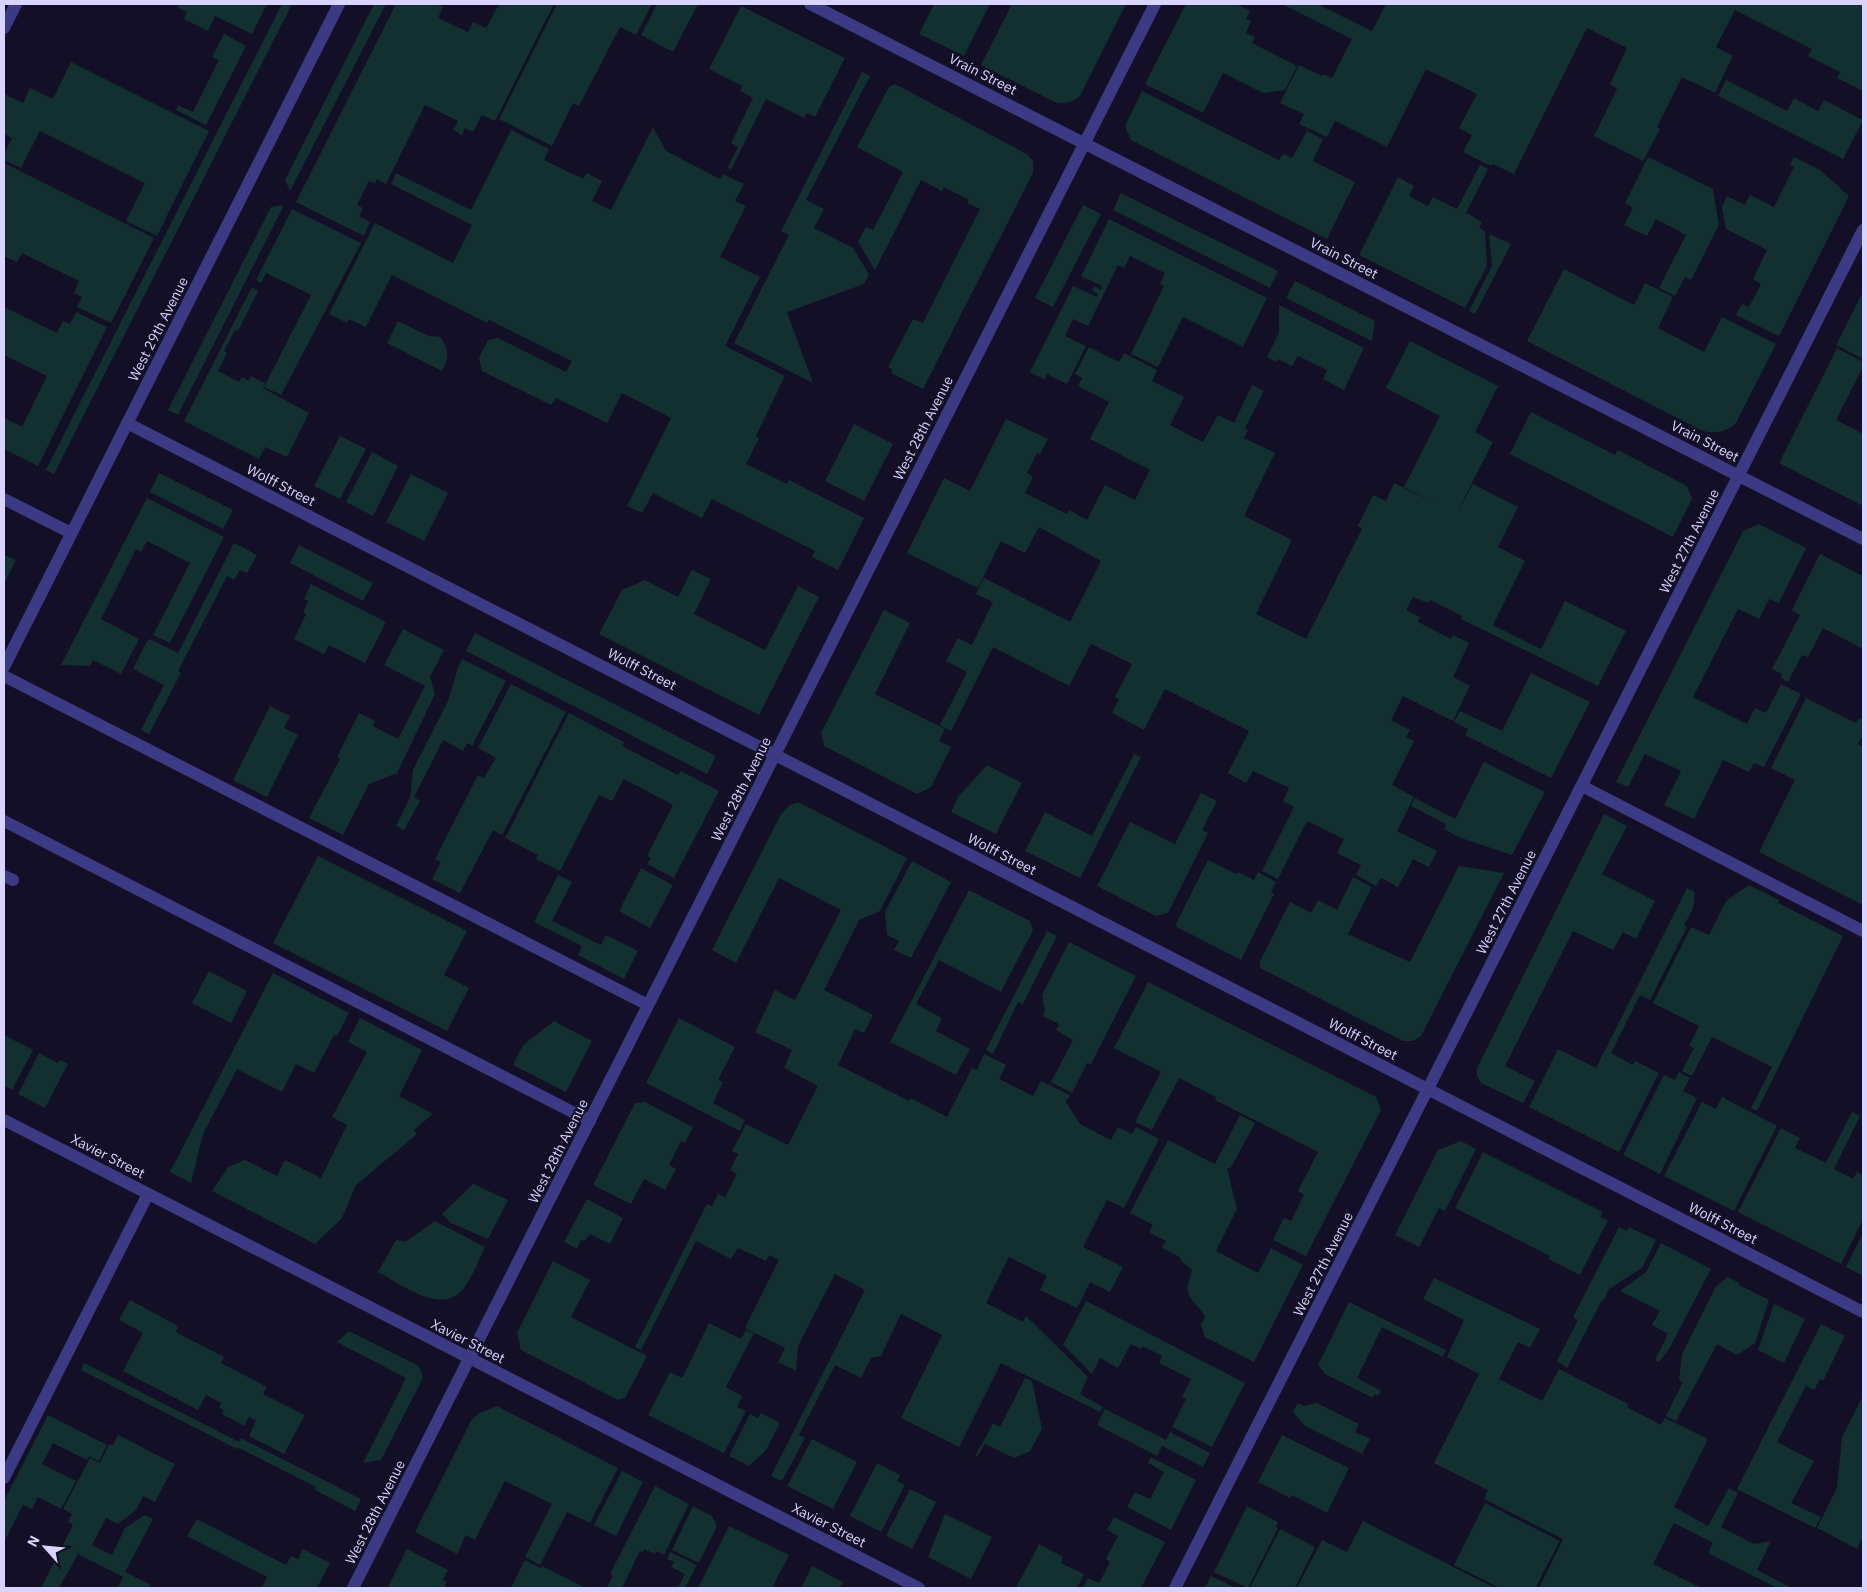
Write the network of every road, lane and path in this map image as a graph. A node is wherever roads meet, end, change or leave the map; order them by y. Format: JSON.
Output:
{"nodes":[{"id":1,"x":16,"y":4,"type":"edge"},
{"id":2,"x":339,"y":4,"type":"edge"},
{"id":3,"x":810,"y":4,"type":"edge"},
{"id":4,"x":1155,"y":4,"type":"edge"},
{"id":5,"x":4,"y":28,"type":"edge"},
{"id":6,"x":1084,"y":143,"type":"junction"},
{"id":7,"x":1863,"y":230,"type":"edge"},
{"id":8,"x":1859,"y":250,"type":"edge"},
{"id":9,"x":127,"y":423,"type":"junction"},
{"id":10,"x":1739,"y":475,"type":"junction"},
{"id":11,"x":4,"y":499,"type":"edge"},
{"id":12,"x":72,"y":533,"type":"junction"},
{"id":13,"x":1863,"y":538,"type":"edge"},
{"id":14,"x":4,"y":667,"type":"edge"},
{"id":15,"x":4,"y":676,"type":"edge"},
{"id":16,"x":775,"y":754,"type":"junction"},
{"id":17,"x":1582,"y":786,"type":"junction"},
{"id":18,"x":4,"y":821,"type":"edge"},
{"id":19,"x":1863,"y":931,"type":"edge"},
{"id":20,"x":648,"y":1005,"type":"junction"},
{"id":21,"x":1428,"y":1089,"type":"junction"},
{"id":22,"x":4,"y":1120,"type":"edge"},
{"id":23,"x":590,"y":1121,"type":"junction"},
{"id":24,"x":148,"y":1194,"type":"junction"},
{"id":25,"x":1863,"y":1310,"type":"edge"},
{"id":26,"x":470,"y":1358,"type":"junction"},
{"id":27,"x":4,"y":1478,"type":"edge"},
{"id":28,"x":353,"y":1588,"type":"edge"},
{"id":29,"x":919,"y":1588,"type":"edge"},
{"id":30,"x":1175,"y":1588,"type":"edge"}],
"edges":[{"from":1,"to":5,"type":"street"},
{"from":2,"to":9,"type":"street","name":"West 29th Avenue"},
{"from":3,"to":6,"type":"street","name":"Vrain Street"},
{"from":4,"to":6,"type":"street","name":"West 28th Avenue"},
{"from":6,"to":10,"type":"street","name":"Vrain Street"},
{"from":6,"to":16,"type":"street","name":"West 28th Avenue"},
{"from":7,"to":8,"type":"street","name":"West 27th Avenue"},
{"from":8,"to":10,"type":"street","name":"West 27th Avenue"},
{"from":9,"to":12,"type":"street","name":"West 29th Avenue"},
{"from":9,"to":16,"type":"street","name":"Wolff Street"},
{"from":10,"to":13,"type":"street","name":"Vrain Street"},
{"from":10,"to":17,"type":"street","name":"West 27th Avenue"},
{"from":11,"to":12,"type":"street"},
{"from":12,"to":14,"type":"street","name":"West 29th Avenue"},
{"from":15,"to":20,"type":"street"},
{"from":16,"to":20,"type":"street","name":"West 28th Avenue"},
{"from":16,"to":21,"type":"street","name":"Wolff Street"},
{"from":17,"to":19,"type":"street"},
{"from":17,"to":21,"type":"street","name":"West 27th Avenue"},
{"from":18,"to":23,"type":"street"},
{"from":20,"to":23,"type":"street","name":"West 28th Avenue"},
{"from":21,"to":25,"type":"street","name":"Wolff Street"},
{"from":21,"to":30,"type":"street","name":"West 27th Avenue"},
{"from":22,"to":24,"type":"street","name":"Xavier Street"},
{"from":23,"to":26,"type":"street","name":"West 28th Avenue"},
{"from":24,"to":26,"type":"street","name":"Xavier Street"},
{"from":24,"to":27,"type":"street"},
{"from":26,"to":28,"type":"street","name":"West 28th Avenue"},
{"from":26,"to":29,"type":"street","name":"Xavier Street"}]}
